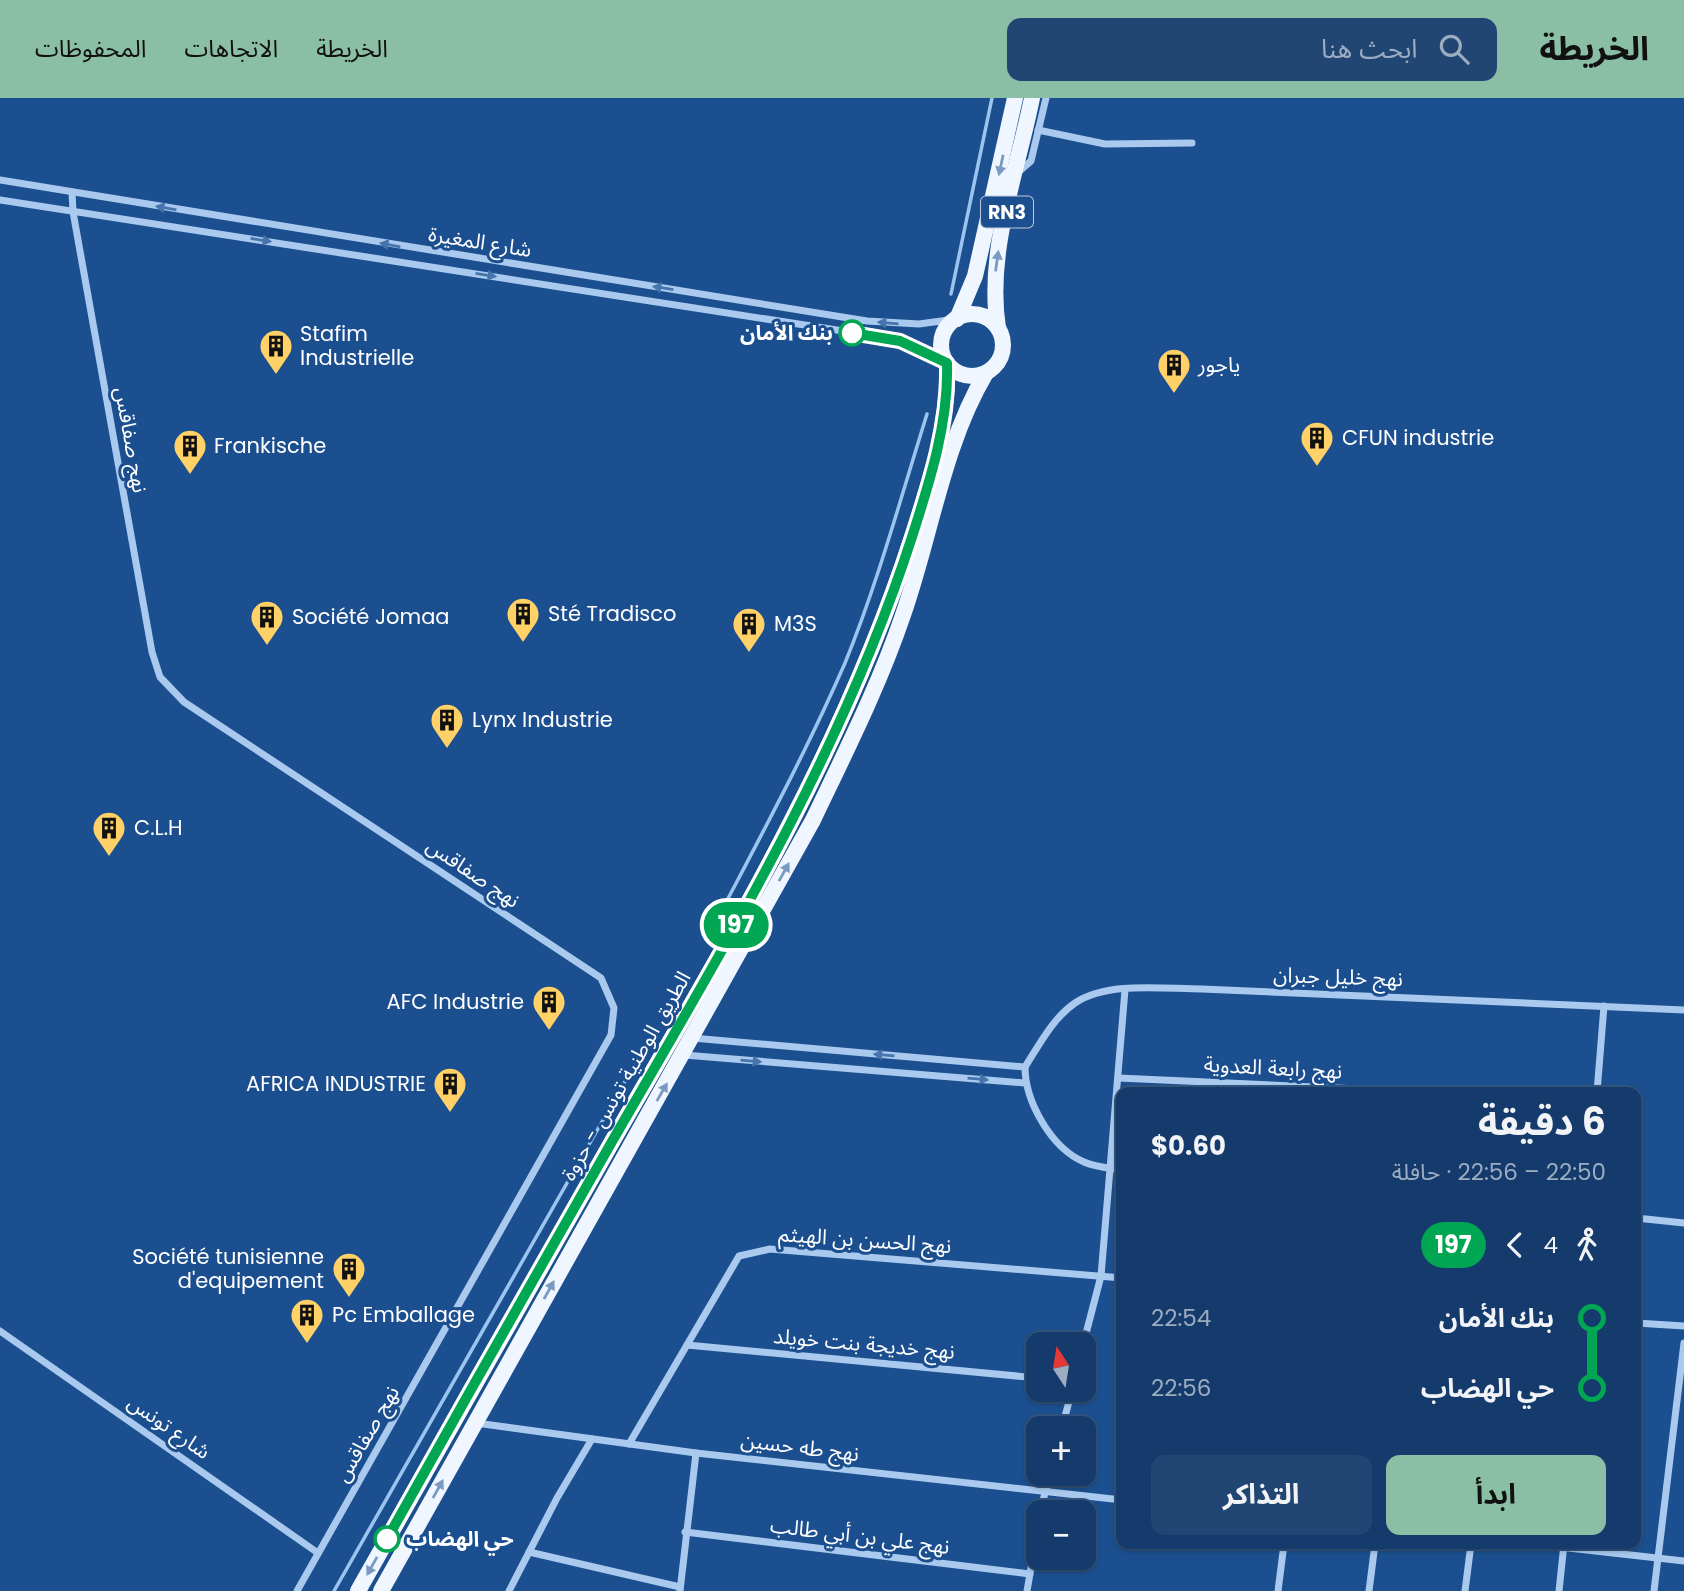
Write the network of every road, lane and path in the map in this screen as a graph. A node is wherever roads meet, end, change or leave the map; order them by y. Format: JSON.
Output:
{"nodes":[{"id":1,"x":1015,"y":98,"type":"edge"},
{"id":2,"x":1032,"y":98,"type":"edge"},
{"id":3,"x":1046,"y":98,"type":"edge"},
{"id":4,"x":1038,"y":130,"type":"junction"},
{"id":5,"x":1192,"y":143,"type":"dead end"},
{"id":6,"x":1015,"y":174,"type":"junction"},
{"id":7,"x":0,"y":180,"type":"edge"},
{"id":8,"x":72,"y":192,"type":"junction"},
{"id":9,"x":0,"y":200,"type":"edge"},
{"id":10,"x":73,"y":212,"type":"junction"},
{"id":11,"x":956,"y":319,"type":"junction"},
{"id":12,"x":998,"y":328,"type":"junction"},
{"id":13,"x":947,"y":363,"type":"junction"},
{"id":14,"x":986,"y":373,"type":"junction"},
{"id":15,"x":1125,"y":990,"type":"junction"},
{"id":16,"x":1604,"y":1006,"type":"junction"},
{"id":17,"x":1684,"y":1010,"type":"edge"},
{"id":18,"x":692,"y":1038,"type":"junction"},
{"id":19,"x":683,"y":1055,"type":"junction"},
{"id":20,"x":1025,"y":1067,"type":"junction"},
{"id":21,"x":1119,"y":1078,"type":"junction"},
{"id":22,"x":1025,"y":1083,"type":"junction"},
{"id":23,"x":1118,"y":1087,"type":"edge"},
{"id":24,"x":1316,"y":1087,"type":"edge"},
{"id":25,"x":1597,"y":1087,"type":"edge"},
{"id":26,"x":1116,"y":1108,"type":"edge"},
{"id":27,"x":1110,"y":1168,"type":"junction"},
{"id":28,"x":1116,"y":1169,"type":"edge"},
{"id":29,"x":1641,"y":1219,"type":"edge"},
{"id":30,"x":1684,"y":1223,"type":"edge"},
{"id":31,"x":1101,"y":1276,"type":"junction"},
{"id":32,"x":1116,"y":1277,"type":"edge"},
{"id":33,"x":1641,"y":1323,"type":"edge"},
{"id":34,"x":1684,"y":1326,"type":"edge"},
{"id":35,"x":0,"y":1331,"type":"edge"},
{"id":36,"x":1086,"y":1332,"type":"edge"},
{"id":37,"x":1684,"y":1343,"type":"edge"},
{"id":38,"x":687,"y":1345,"type":"junction"},
{"id":39,"x":1026,"y":1377,"type":"edge"},
{"id":40,"x":475,"y":1423,"type":"junction"},
{"id":41,"x":592,"y":1439,"type":"junction"},
{"id":42,"x":629,"y":1444,"type":"junction"},
{"id":43,"x":696,"y":1452,"type":"junction"},
{"id":44,"x":1046,"y":1486,"type":"edge"},
{"id":45,"x":1044,"y":1491,"type":"junction"},
{"id":46,"x":1116,"y":1499,"type":"edge"},
{"id":47,"x":1042,"y":1500,"type":"edge"},
{"id":48,"x":685,"y":1532,"type":"junction"},
{"id":49,"x":1283,"y":1549,"type":"edge"},
{"id":50,"x":1374,"y":1549,"type":"edge"},
{"id":51,"x":1470,"y":1549,"type":"edge"},
{"id":52,"x":1563,"y":1549,"type":"edge"},
{"id":53,"x":1592,"y":1549,"type":"edge"},
{"id":54,"x":529,"y":1552,"type":"junction"},
{"id":55,"x":318,"y":1553,"type":"junction"},
{"id":56,"x":1657,"y":1558,"type":"junction"},
{"id":57,"x":1684,"y":1561,"type":"edge"},
{"id":58,"x":1031,"y":1570,"type":"edge"},
{"id":59,"x":1030,"y":1574,"type":"junction"},
{"id":60,"x":680,"y":1589,"type":"edge"},
{"id":61,"x":297,"y":1591,"type":"edge"},
{"id":62,"x":358,"y":1591,"type":"edge"},
{"id":63,"x":381,"y":1591,"type":"edge"},
{"id":64,"x":509,"y":1591,"type":"edge"},
{"id":65,"x":1027,"y":1591,"type":"edge"},
{"id":66,"x":1278,"y":1591,"type":"edge"},
{"id":67,"x":1369,"y":1591,"type":"edge"},
{"id":68,"x":1465,"y":1591,"type":"edge"},
{"id":69,"x":1559,"y":1591,"type":"edge"},
{"id":70,"x":1654,"y":1591,"type":"edge"}],
"edges":[{"from":1,"to":11,"type":"main road","number":"RN3","one_way":true},
{"from":2,"to":6,"type":"main road","number":"RN3"},
{"from":3,"to":4,"type":"street"},
{"from":4,"to":5,"type":"street"},
{"from":4,"to":6,"type":"street"},
{"from":12,"to":6,"type":"main road","number":"RN3","one_way":true},
{"from":7,"to":8,"type":"street","name":"شارع المغيرة"},
{"from":8,"to":10,"type":"street","name":"نهج صفاقس"},
{"from":11,"to":8,"type":"street","name":"شارع المغيرة","one_way":true},
{"from":9,"to":10,"type":"street","name":"شارع المغيرة"},
{"from":10,"to":13,"type":"street","name":"شارع المغيرة","one_way":true},
{"from":10,"to":55,"type":"street","name":"نهج صفاقس"},
{"from":11,"to":12,"type":"main road"},
{"from":11,"to":13,"type":"main road","number":"RN3"},
{"from":12,"to":14,"type":"main road","number":"RN3"},
{"from":13,"to":14,"type":"main road"},
{"from":13,"to":62,"type":"main road","name":"الطريق الوطنية تونس - حزوة","number":"RN3","one_way":true},
{"from":18,"to":14,"type":"main road","name":"الطريق الوطنية تونس - حزوة","number":"RN3","one_way":true},
{"from":15,"to":16,"type":"street","name":"نهج خليل جبران"},
{"from":15,"to":20,"type":"street","name":"نهج خليل جبران"},
{"from":15,"to":21,"type":"street"},
{"from":16,"to":17,"type":"street","name":"نهج خليل جبران"},
{"from":16,"to":25,"type":"street"},
{"from":18,"to":19,"type":"main road","name":"الطريق الوطنية تونس - حزوة","number":"RN3"},
{"from":20,"to":18,"type":"street","one_way":true},
{"from":19,"to":22,"type":"street","one_way":true},
{"from":40,"to":19,"type":"main road","name":"الطريق الوطنية تونس - حزوة","number":"RN3","one_way":true},
{"from":20,"to":22,"type":"street"},
{"from":21,"to":23,"type":"street"},
{"from":21,"to":24,"type":"street","name":"نهج رابعة العدوية"},
{"from":22,"to":27,"type":"street"},
{"from":26,"to":27,"type":"street"},
{"from":27,"to":28,"type":"street"},
{"from":27,"to":31,"type":"street"},
{"from":29,"to":30,"type":"street"},
{"from":31,"to":32,"type":"street","name":"نهج الحسن بن الهيثم"},
{"from":31,"to":36,"type":"street"},
{"from":31,"to":38,"type":"street","name":"نهج الحسن بن الهيثم"},
{"from":33,"to":34,"type":"street"},
{"from":35,"to":55,"type":"street","name":"شارع تونس"},
{"from":37,"to":56,"type":"street"},
{"from":38,"to":39,"type":"street","name":"نهج خديجة بنت خويلد"},
{"from":38,"to":42,"type":"street","name":"نهج الحسن بن الهيثم"},
{"from":40,"to":41,"type":"street","name":"نهج طه حسين"},
{"from":63,"to":40,"type":"main road","name":"الطريق الوطنية تونس - حزوة","number":"RN3","one_way":true},
{"from":41,"to":42,"type":"street","name":"نهج طه حسين"},
{"from":41,"to":54,"type":"street"},
{"from":42,"to":43,"type":"street","name":"نهج طه حسين"},
{"from":43,"to":45,"type":"street","name":"نهج طه حسين"},
{"from":43,"to":48,"type":"street"},
{"from":44,"to":45,"type":"street"},
{"from":45,"to":46,"type":"street","name":"نهج طه حسين"},
{"from":45,"to":47,"type":"street"},
{"from":48,"to":59,"type":"street","name":"نهج علي بن أبي طالب"},
{"from":48,"to":60,"type":"street"},
{"from":49,"to":66,"type":"street"},
{"from":50,"to":67,"type":"street"},
{"from":51,"to":68,"type":"street"},
{"from":52,"to":69,"type":"street"},
{"from":53,"to":56,"type":"street"},
{"from":54,"to":60,"type":"street"},
{"from":54,"to":64,"type":"street"},
{"from":55,"to":61,"type":"street","name":"نهج صفاقس"},
{"from":56,"to":57,"type":"street"},
{"from":56,"to":70,"type":"street"},
{"from":58,"to":59,"type":"street"},
{"from":59,"to":65,"type":"street"}]}
